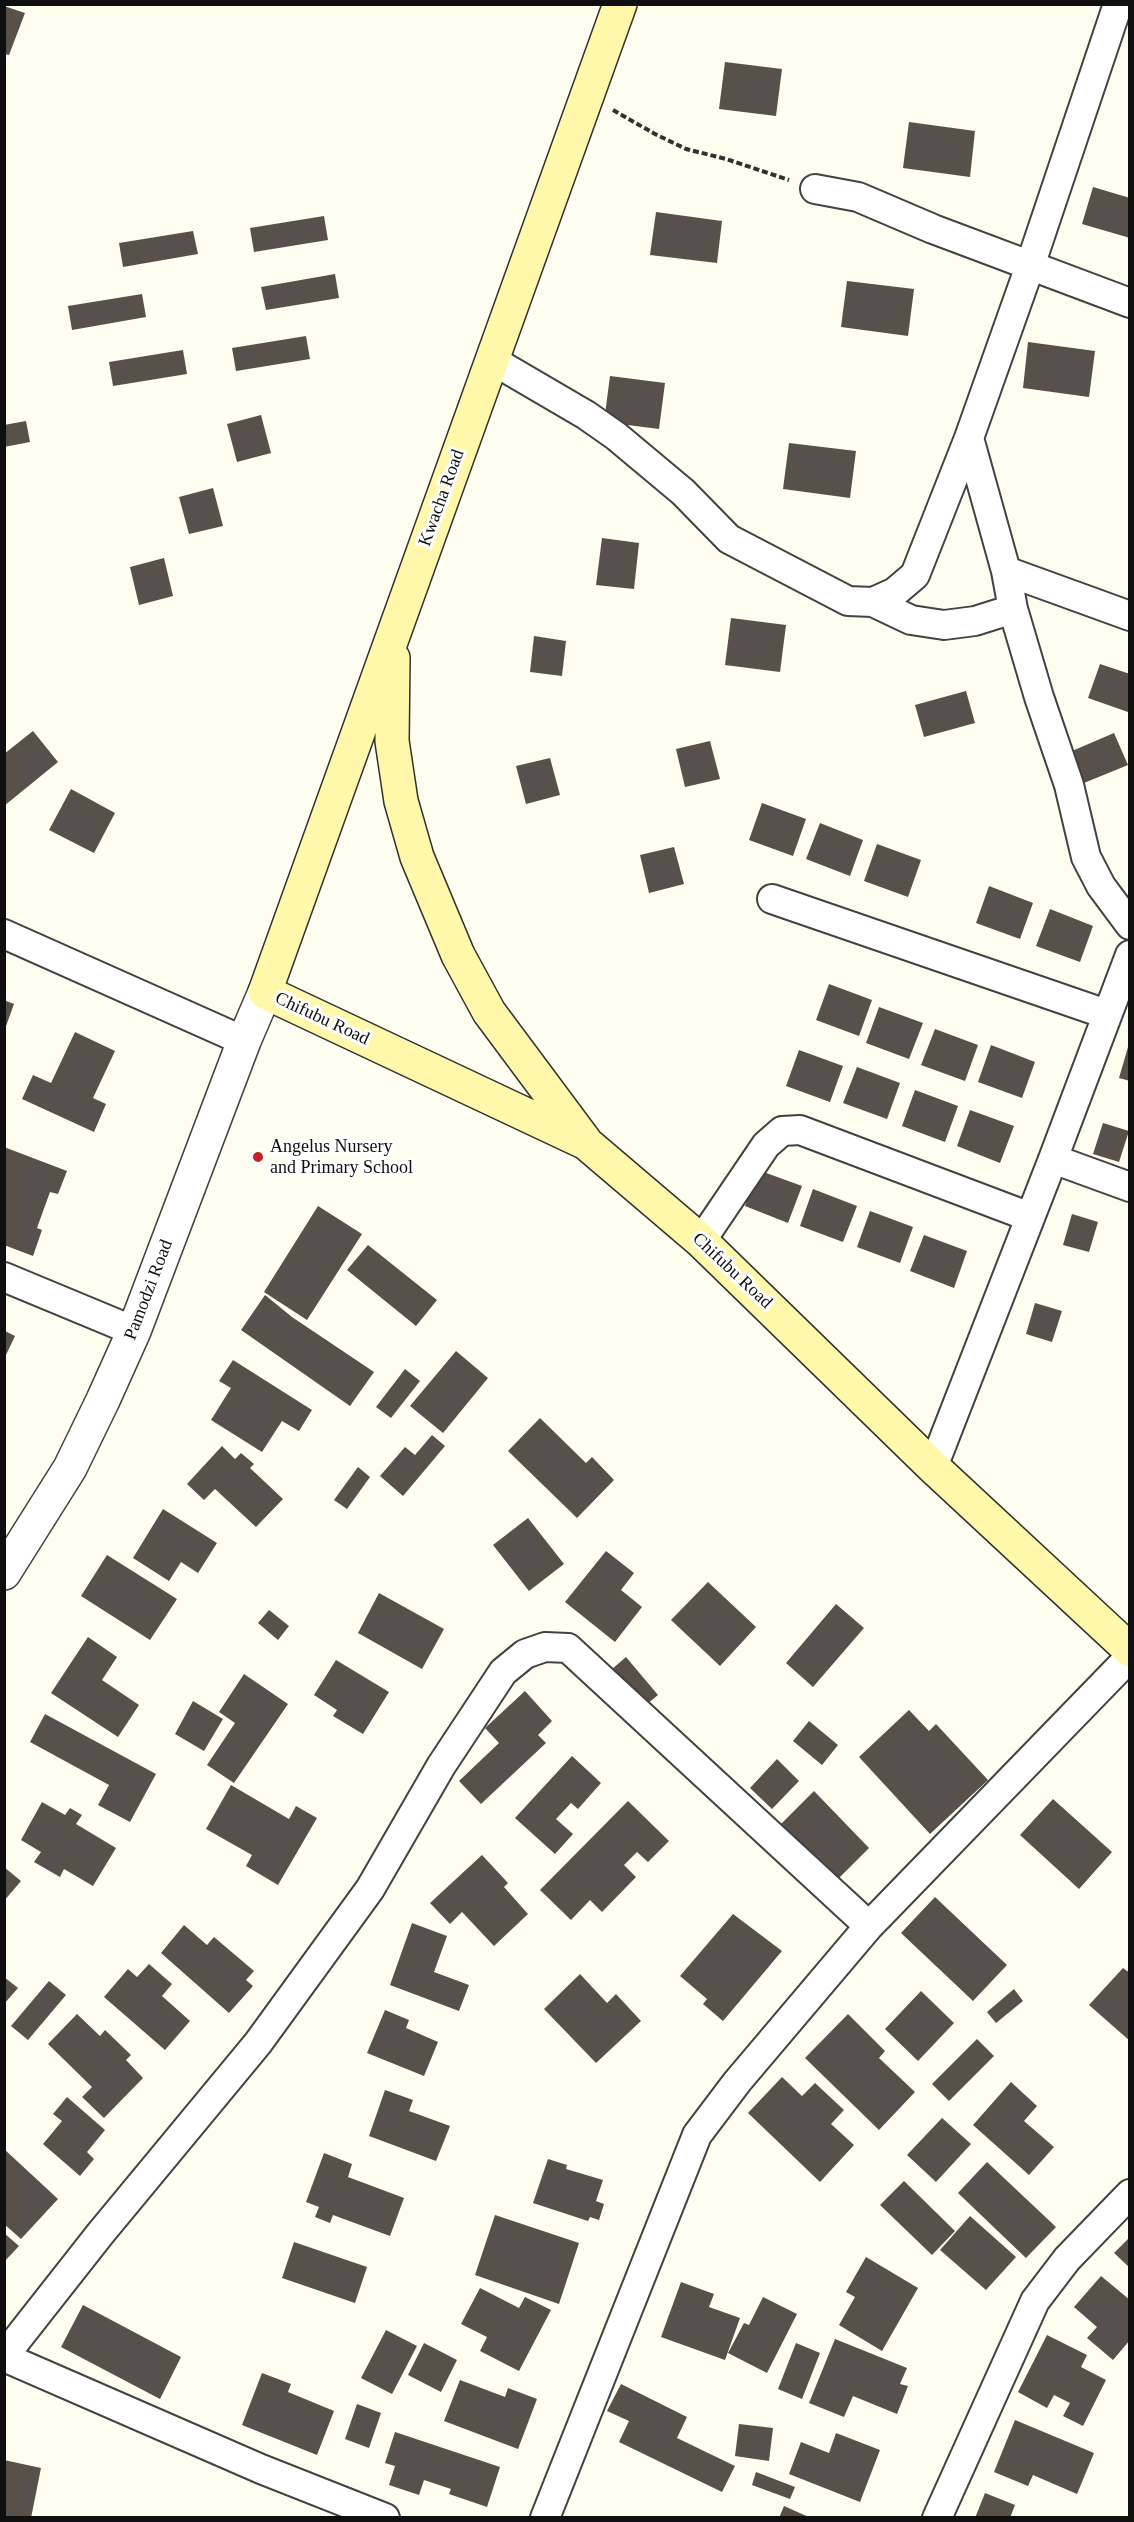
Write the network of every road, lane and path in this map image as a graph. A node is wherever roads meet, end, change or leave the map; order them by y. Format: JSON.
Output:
{"nodes":[{"id":1,"x":620,"y":4,"type":"edge"},
{"id":2,"x":1119,"y":4,"type":"edge"},
{"id":3,"x":587,"y":96,"type":"junction"},
{"id":4,"x":815,"y":189,"type":"joint"},
{"id":5,"x":1030,"y":266,"type":"junction"},
{"id":6,"x":1130,"y":303,"type":"edge"},
{"id":7,"x":492,"y":360,"type":"junction"},
{"id":8,"x":969,"y":438,"type":"junction"},
{"id":9,"x":1006,"y":571,"type":"junction"},
{"id":10,"x":873,"y":602,"type":"junction"},
{"id":11,"x":1013,"y":609,"type":"junction"},
{"id":12,"x":1130,"y":616,"type":"edge"},
{"id":13,"x":393,"y":632,"type":"junction"},
{"id":14,"x":772,"y":899,"type":"dead end"},
{"id":15,"x":1130,"y":925,"type":"edge"},
{"id":16,"x":4,"y":934,"type":"edge"},
{"id":17,"x":1130,"y":955,"type":"edge"},
{"id":18,"x":265,"y":992,"type":"junction"},
{"id":19,"x":1116,"y":1006,"type":"edge"},
{"id":20,"x":244,"y":1041,"type":"junction"},
{"id":21,"x":586,"y":1143,"type":"junction"},
{"id":22,"x":1053,"y":1159,"type":"junction"},
{"id":23,"x":1130,"y":1187,"type":"edge"},
{"id":24,"x":1030,"y":1217,"type":"junction"},
{"id":25,"x":701,"y":1241,"type":"junction"},
{"id":26,"x":4,"y":1277,"type":"edge"},
{"id":27,"x":134,"y":1331,"type":"junction"},
{"id":28,"x":933,"y":1467,"type":"junction"},
{"id":29,"x":4,"y":1573,"type":"edge"},
{"id":30,"x":1130,"y":1650,"type":"edge"},
{"id":31,"x":1130,"y":1657,"type":"edge"},
{"id":32,"x":869,"y":1926,"type":"junction"},
{"id":33,"x":1130,"y":2194,"type":"edge"},
{"id":34,"x":4,"y":2357,"type":"edge"},
{"id":35,"x":386,"y":2517,"type":"edge"},
{"id":36,"x":545,"y":2517,"type":"edge"},
{"id":37,"x":937,"y":2517,"type":"edge"}],
"edges":[{"from":1,"to":3,"type":"main road","name":"Kwacha Road"},
{"from":2,"to":5,"type":"street"},
{"from":3,"to":4,"type":"path"},
{"from":3,"to":7,"type":"main road","name":"Kwacha Road"},
{"from":4,"to":5,"type":"street"},
{"from":5,"to":6,"type":"street"},
{"from":5,"to":8,"type":"street"},
{"from":7,"to":10,"type":"street"},
{"from":7,"to":13,"type":"main road","name":"Kwacha Road"},
{"from":8,"to":9,"type":"street"},
{"from":8,"to":10,"type":"street"},
{"from":9,"to":11,"type":"street"},
{"from":9,"to":12,"type":"street"},
{"from":10,"to":11,"type":"street"},
{"from":11,"to":15,"type":"street"},
{"from":13,"to":18,"type":"main road","name":"Kwacha Road"},
{"from":13,"to":21,"type":"main road"},
{"from":14,"to":19,"type":"street"},
{"from":16,"to":20,"type":"street"},
{"from":17,"to":19,"type":"street"},
{"from":18,"to":20,"type":"street","name":"Pamodzi Road"},
{"from":18,"to":21,"type":"main road","name":"Chifubu Road"},
{"from":19,"to":22,"type":"street"},
{"from":20,"to":27,"type":"street","name":"Pamodzi Road"},
{"from":21,"to":25,"type":"main road","name":"Chifubu Road"},
{"from":22,"to":23,"type":"street"},
{"from":22,"to":24,"type":"street"},
{"from":24,"to":25,"type":"street"},
{"from":24,"to":28,"type":"street"},
{"from":25,"to":28,"type":"main road","name":"Chifubu Road"},
{"from":26,"to":27,"type":"street"},
{"from":27,"to":29,"type":"street","name":"Pamodzi Road"},
{"from":28,"to":30,"type":"main road","name":"Chifubu Road"},
{"from":31,"to":32,"type":"street"},
{"from":32,"to":34,"type":"street"},
{"from":32,"to":36,"type":"street"},
{"from":33,"to":37,"type":"street"},
{"from":34,"to":35,"type":"street"}]}
